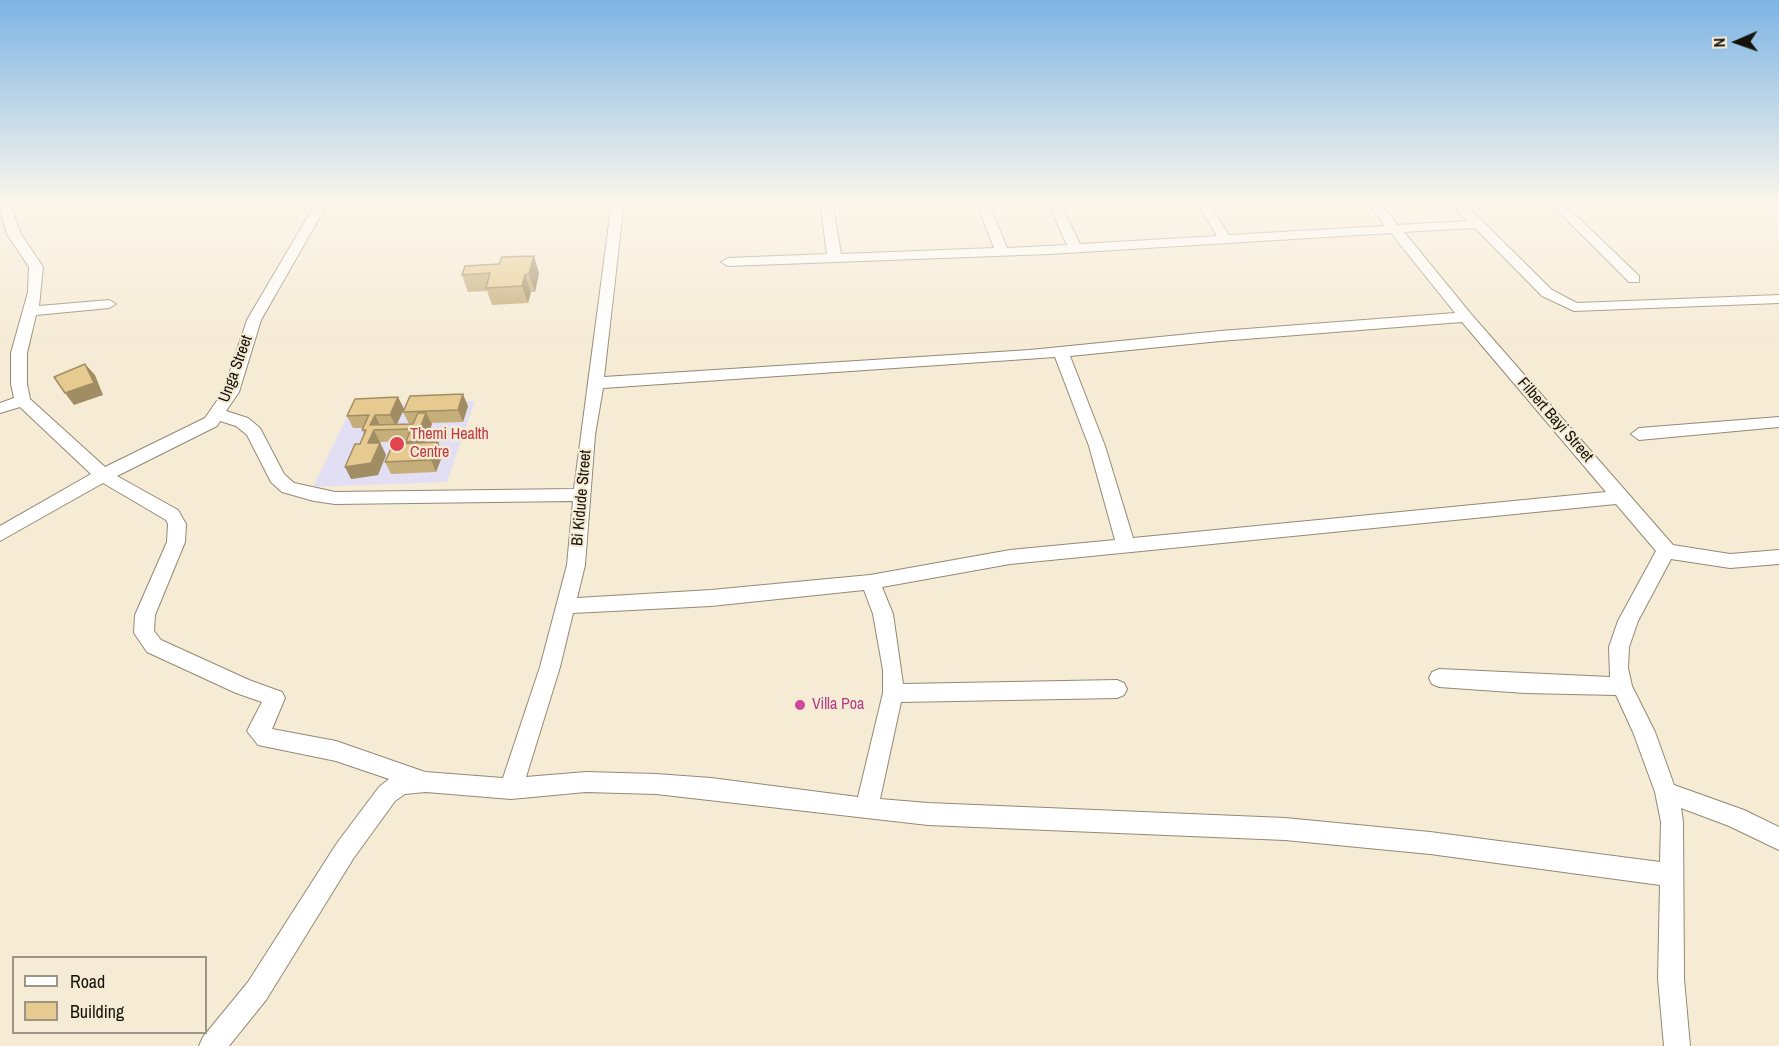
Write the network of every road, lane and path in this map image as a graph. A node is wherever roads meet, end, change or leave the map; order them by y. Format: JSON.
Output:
{"nodes":[{"id":1,"x":25,"y":250,"type":"edge"},
{"id":2,"x":295,"y":250,"type":"edge"},
{"id":3,"x":612,"y":250,"type":"edge"},
{"id":4,"x":834,"y":250,"type":"edge"},
{"id":5,"x":1042,"y":250,"type":"edge"},
{"id":6,"x":1412,"y":250,"type":"edge"},
{"id":7,"x":1505,"y":250,"type":"edge"},
{"id":8,"x":1604,"y":250,"type":"edge"},
{"id":9,"x":1002,"y":252,"type":"joint"},
{"id":10,"x":835,"y":259,"type":"junction"},
{"id":11,"x":728,"y":262,"type":"dead end"},
{"id":12,"x":1634,"y":279,"type":"dead end"},
{"id":13,"x":1779,"y":299,"type":"edge"},
{"id":14,"x":109,"y":304,"type":"dead end"},
{"id":15,"x":31,"y":310,"type":"junction"},
{"id":16,"x":1466,"y":317,"type":"junction"},
{"id":17,"x":1060,"y":352,"type":"junction"},
{"id":18,"x":596,"y":383,"type":"junction"},
{"id":19,"x":23,"y":402,"type":"junction"},
{"id":20,"x":0,"y":408,"type":"edge"},
{"id":21,"x":218,"y":414,"type":"junction"},
{"id":22,"x":1779,"y":422,"type":"edge"},
{"id":23,"x":1639,"y":434,"type":"dead end"},
{"id":24,"x":103,"y":475,"type":"junction"},
{"id":25,"x":583,"y":495,"type":"junction"},
{"id":26,"x":1622,"y":497,"type":"junction"},
{"id":27,"x":0,"y":534,"type":"edge"},
{"id":28,"x":1126,"y":545,"type":"junction"},
{"id":29,"x":1666,"y":550,"type":"junction"},
{"id":30,"x":1779,"y":557,"type":"edge"},
{"id":31,"x":870,"y":582,"type":"junction"},
{"id":32,"x":567,"y":606,"type":"junction"},
{"id":33,"x":1439,"y":678,"type":"dead end"},
{"id":34,"x":1622,"y":686,"type":"junction"},
{"id":35,"x":1117,"y":689,"type":"dead end"},
{"id":36,"x":893,"y":693,"type":"junction"},
{"id":37,"x":426,"y":782,"type":"junction"},
{"id":38,"x":511,"y":789,"type":"junction"},
{"id":39,"x":1666,"y":792,"type":"junction"},
{"id":40,"x":867,"y":808,"type":"junction"},
{"id":41,"x":1779,"y":838,"type":"edge"},
{"id":42,"x":1672,"y":875,"type":"junction"},
{"id":43,"x":212,"y":1046,"type":"edge"},
{"id":44,"x":1677,"y":1046,"type":"edge"}],
"edges":[{"from":1,"to":15,"type":"street"},
{"from":2,"to":21,"type":"street","name":"Unga Street"},
{"from":3,"to":18,"type":"street","name":"Bi Kidude Street"},
{"from":4,"to":10,"type":"street"},
{"from":5,"to":9,"type":"street"},
{"from":6,"to":16,"type":"street","name":"Filbert Bayi Street"},
{"from":7,"to":13,"type":"street"},
{"from":8,"to":12,"type":"street"},
{"from":9,"to":10,"type":"street"},
{"from":10,"to":11,"type":"street"},
{"from":14,"to":15,"type":"street"},
{"from":15,"to":19,"type":"street"},
{"from":16,"to":17,"type":"street"},
{"from":16,"to":26,"type":"street","name":"Filbert Bayi Street"},
{"from":17,"to":18,"type":"street"},
{"from":17,"to":28,"type":"street"},
{"from":18,"to":25,"type":"street","name":"Bi Kidude Street"},
{"from":19,"to":20,"type":"street"},
{"from":19,"to":24,"type":"street"},
{"from":21,"to":24,"type":"street","name":"Unga Street"},
{"from":21,"to":25,"type":"street"},
{"from":22,"to":23,"type":"street"},
{"from":24,"to":27,"type":"street","name":"Unga Street"},
{"from":24,"to":37,"type":"street"},
{"from":25,"to":32,"type":"street","name":"Bi Kidude Street"},
{"from":26,"to":28,"type":"street"},
{"from":26,"to":29,"type":"street","name":"Filbert Bayi Street"},
{"from":28,"to":31,"type":"street"},
{"from":29,"to":30,"type":"street"},
{"from":29,"to":34,"type":"street"},
{"from":31,"to":32,"type":"street"},
{"from":31,"to":36,"type":"street"},
{"from":32,"to":38,"type":"street","name":"Bi Kidude Street"},
{"from":33,"to":34,"type":"street"},
{"from":34,"to":39,"type":"street"},
{"from":35,"to":36,"type":"street"},
{"from":36,"to":40,"type":"street"},
{"from":37,"to":38,"type":"street"},
{"from":37,"to":43,"type":"street"},
{"from":38,"to":40,"type":"street"},
{"from":39,"to":41,"type":"street"},
{"from":39,"to":42,"type":"street"},
{"from":40,"to":42,"type":"street"},
{"from":42,"to":44,"type":"street"}]}
